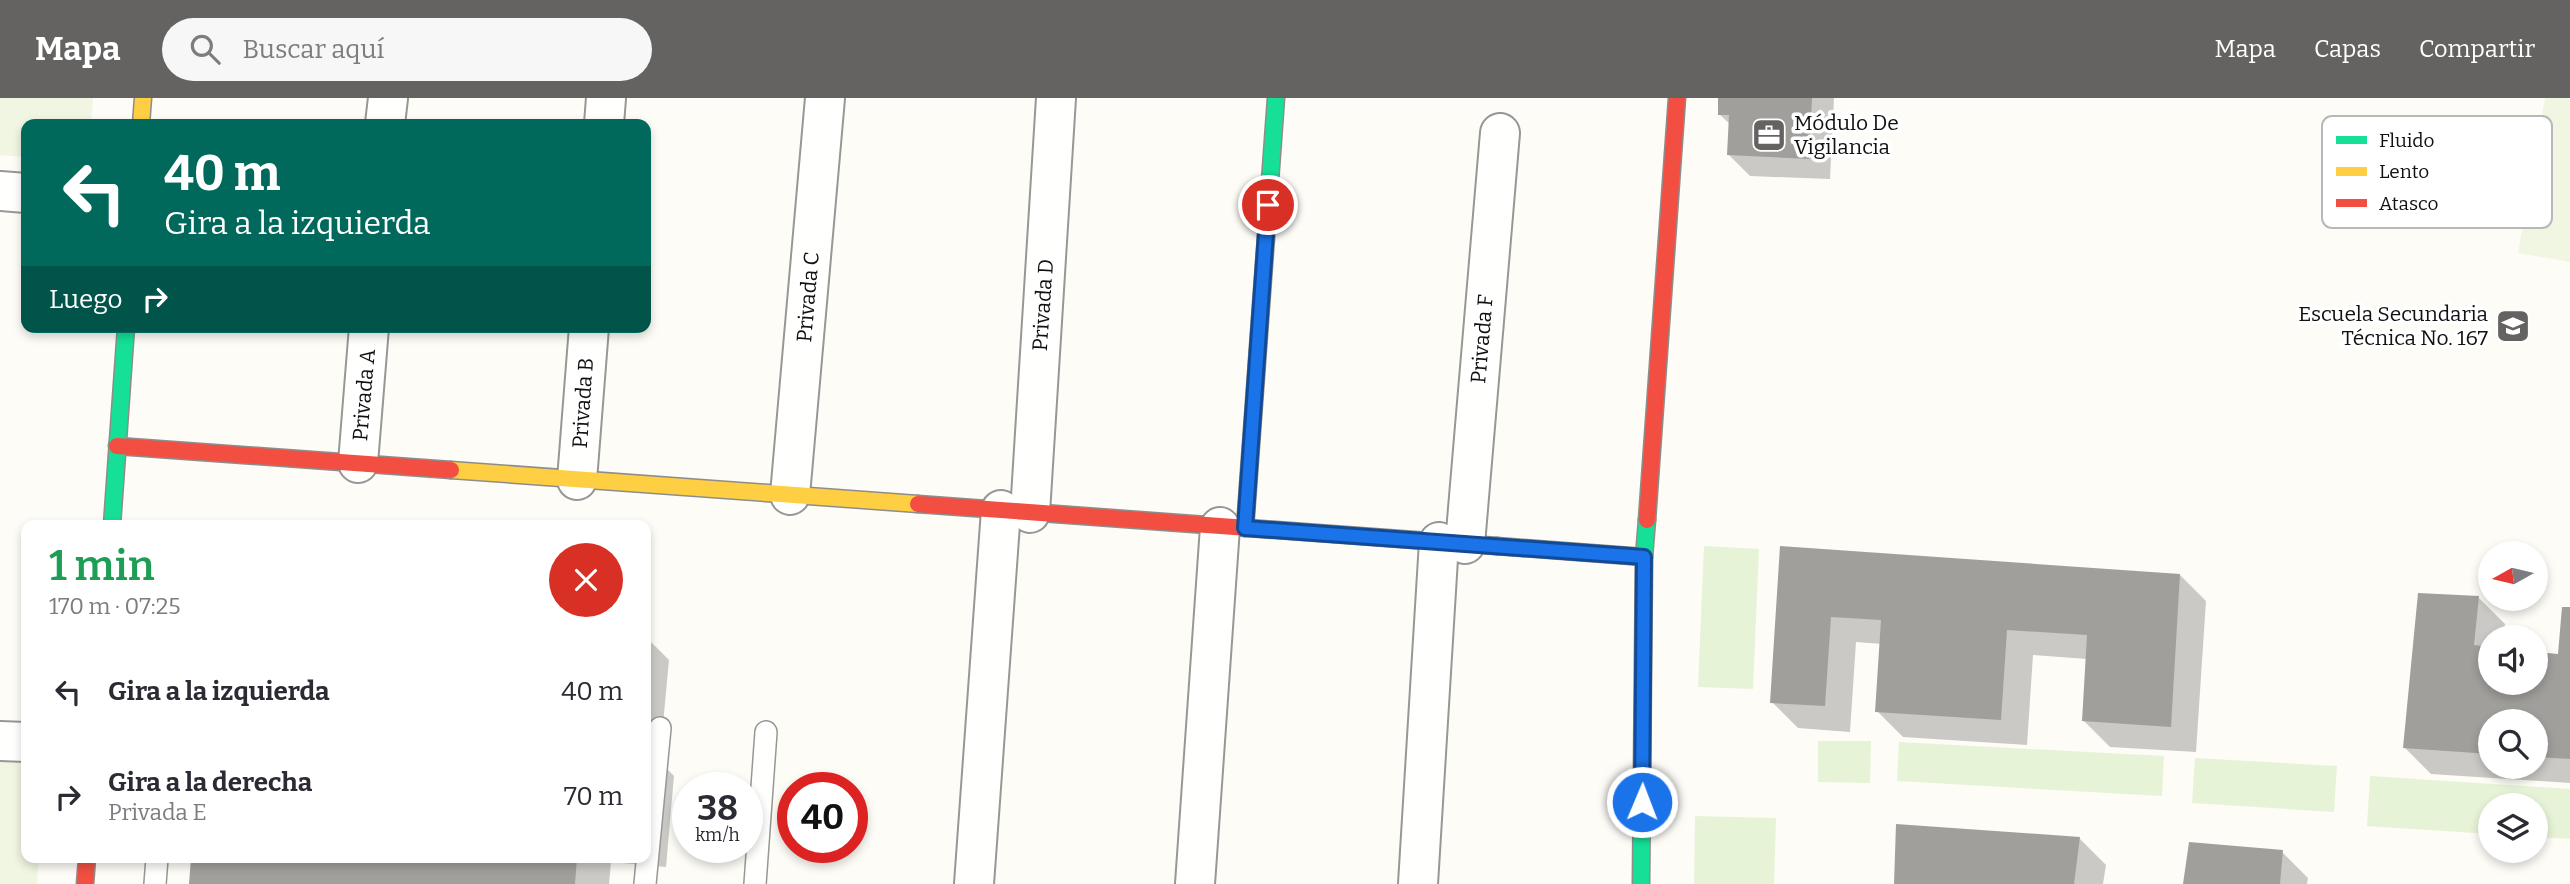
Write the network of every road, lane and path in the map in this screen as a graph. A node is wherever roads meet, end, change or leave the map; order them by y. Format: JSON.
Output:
{"nodes":[{"id":1,"x":143,"y":98,"type":"edge"},
{"id":2,"x":387,"y":98,"type":"edge"},
{"id":3,"x":606,"y":98,"type":"edge"},
{"id":4,"x":825,"y":98,"type":"edge"},
{"id":5,"x":1056,"y":98,"type":"edge"},
{"id":6,"x":1276,"y":98,"type":"edge"},
{"id":7,"x":1677,"y":98,"type":"edge"},
{"id":8,"x":141,"y":119,"type":"edge"},
{"id":9,"x":385,"y":119,"type":"edge"},
{"id":10,"x":604,"y":119,"type":"edge"},
{"id":11,"x":1500,"y":134,"type":"dead end"},
{"id":12,"x":0,"y":191,"type":"edge"},
{"id":13,"x":21,"y":192,"type":"edge"},
{"id":14,"x":126,"y":333,"type":"edge"},
{"id":15,"x":369,"y":333,"type":"edge"},
{"id":16,"x":589,"y":333,"type":"edge"},
{"id":17,"x":117,"y":446,"type":"junction"},
{"id":18,"x":358,"y":463,"type":"junction"},
{"id":19,"x":577,"y":480,"type":"junction"},
{"id":20,"x":790,"y":495,"type":"junction"},
{"id":21,"x":1015,"y":512,"type":"junction"},
{"id":22,"x":112,"y":520,"type":"edge"},
{"id":23,"x":1233,"y":527,"type":"junction"},
{"id":24,"x":1452,"y":543,"type":"junction"},
{"id":25,"x":1644,"y":557,"type":"junction"},
{"id":26,"x":660,"y":728,"type":"dead end"},
{"id":27,"x":766,"y":732,"type":"dead end"},
{"id":28,"x":0,"y":741,"type":"edge"},
{"id":29,"x":21,"y":743,"type":"edge"},
{"id":30,"x":651,"y":822,"type":"edge"},
{"id":31,"x":87,"y":863,"type":"edge"},
{"id":32,"x":157,"y":863,"type":"edge"},
{"id":33,"x":647,"y":863,"type":"edge"},
{"id":34,"x":85,"y":884,"type":"edge"},
{"id":35,"x":155,"y":884,"type":"edge"},
{"id":36,"x":645,"y":884,"type":"edge"},
{"id":37,"x":755,"y":884,"type":"edge"},
{"id":38,"x":974,"y":884,"type":"edge"},
{"id":39,"x":1195,"y":884,"type":"edge"},
{"id":40,"x":1418,"y":884,"type":"edge"},
{"id":41,"x":1641,"y":884,"type":"edge"}],
"edges":[{"from":1,"to":8,"type":"street"},
{"from":2,"to":9,"type":"street"},
{"from":3,"to":10,"type":"street"},
{"from":4,"to":20,"type":"street","name":"Privada C"},
{"from":5,"to":21,"type":"street","name":"Privada D"},
{"from":6,"to":23,"type":"street"},
{"from":7,"to":25,"type":"street"},
{"from":11,"to":24,"type":"street","name":"Privada F"},
{"from":12,"to":13,"type":"street"},
{"from":14,"to":17,"type":"street"},
{"from":15,"to":18,"type":"street","name":"Privada A"},
{"from":16,"to":19,"type":"street","name":"Privada B"},
{"from":17,"to":18,"type":"street"},
{"from":17,"to":22,"type":"street"},
{"from":18,"to":19,"type":"street"},
{"from":19,"to":20,"type":"street"},
{"from":20,"to":21,"type":"street"},
{"from":21,"to":23,"type":"street"},
{"from":21,"to":38,"type":"street","name":"Privada D"},
{"from":23,"to":24,"type":"street"},
{"from":23,"to":39,"type":"street"},
{"from":24,"to":25,"type":"street"},
{"from":24,"to":40,"type":"street","name":"Privada F"},
{"from":25,"to":41,"type":"street"},
{"from":26,"to":30,"type":"lane"},
{"from":27,"to":37,"type":"lane"},
{"from":28,"to":29,"type":"street"},
{"from":31,"to":34,"type":"street"},
{"from":32,"to":35,"type":"lane"},
{"from":33,"to":36,"type":"lane"}]}
